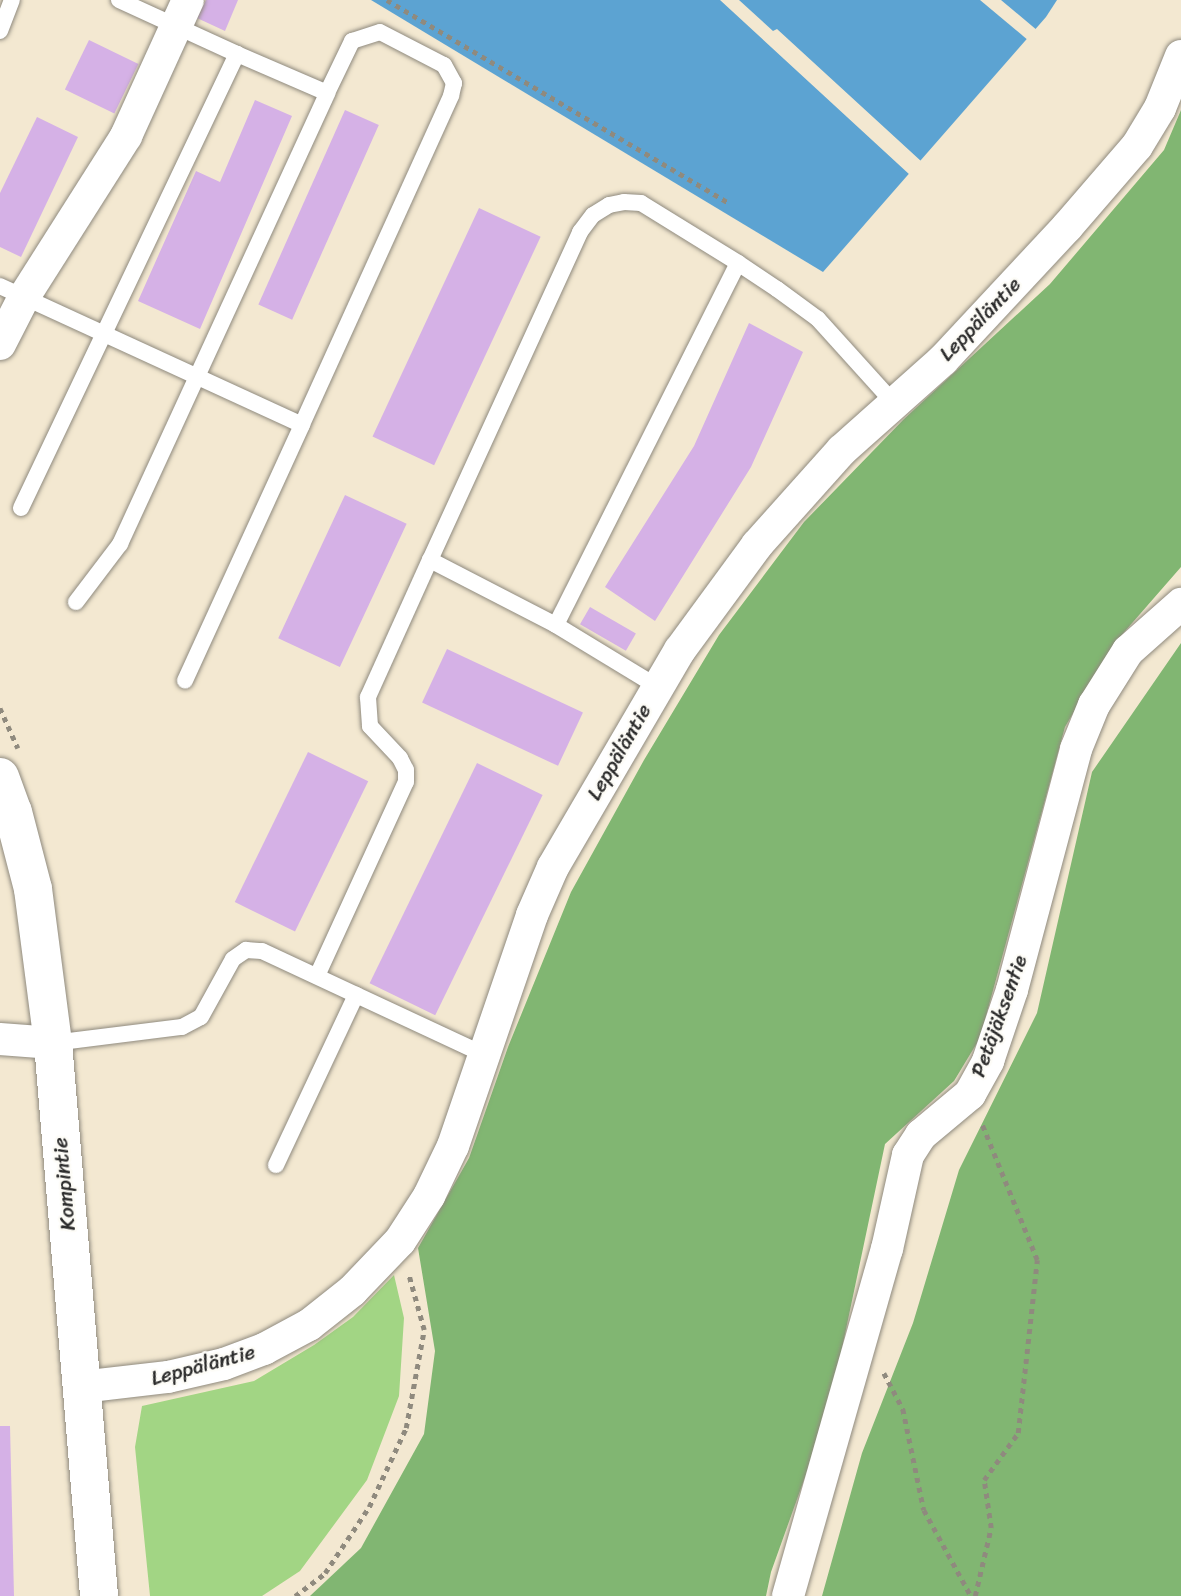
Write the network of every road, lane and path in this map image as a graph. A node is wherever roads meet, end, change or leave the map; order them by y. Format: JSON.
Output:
{"nodes":[{"id":1,"x":12,"y":0,"type":"edge"},
{"id":2,"x":119,"y":0,"type":"edge"},
{"id":3,"x":387,"y":0,"type":"edge"},
{"id":4,"x":181,"y":13,"type":"edge"},
{"id":5,"x":0,"y":31,"type":"edge"},
{"id":6,"x":237,"y":54,"type":"junction"},
{"id":7,"x":1181,"y":56,"type":"edge"},
{"id":8,"x":327,"y":93,"type":"junction"},
{"id":9,"x":730,"y":204,"type":"dead end"},
{"id":10,"x":738,"y":263,"type":"junction"},
{"id":11,"x":12,"y":292,"type":"edge"},
{"id":12,"x":104,"y":334,"type":"junction"},
{"id":13,"x":0,"y":344,"type":"edge"},
{"id":14,"x":198,"y":378,"type":"junction"},
{"id":15,"x":894,"y":403,"type":"junction"},
{"id":16,"x":302,"y":425,"type":"junction"},
{"id":17,"x":21,"y":508,"type":"dead end"},
{"id":18,"x":430,"y":560,"type":"junction"},
{"id":19,"x":76,"y":602,"type":"dead end"},
{"id":20,"x":1181,"y":604,"type":"edge"},
{"id":21,"x":555,"y":625,"type":"junction"},
{"id":22,"x":185,"y":681,"type":"dead end"},
{"id":23,"x":658,"y":687,"type":"junction"},
{"id":24,"x":0,"y":776,"type":"edge"},
{"id":25,"x":317,"y":976,"type":"junction"},
{"id":26,"x":356,"y":995,"type":"junction"},
{"id":27,"x":0,"y":1039,"type":"edge"},
{"id":28,"x":52,"y":1043,"type":"junction"},
{"id":29,"x":485,"y":1055,"type":"junction"},
{"id":30,"x":970,"y":1094,"type":"junction"},
{"id":31,"x":276,"y":1165,"type":"dead end"},
{"id":32,"x":400,"y":1241,"type":"junction"},
{"id":33,"x":863,"y":1336,"type":"junction"},
{"id":34,"x":81,"y":1387,"type":"junction"},
{"id":35,"x":99,"y":1596,"type":"edge"},
{"id":36,"x":296,"y":1596,"type":"edge"},
{"id":37,"x":788,"y":1596,"type":"edge"},
{"id":38,"x":973,"y":1596,"type":"edge"}],
"edges":[{"from":1,"to":5,"type":"lane"},
{"from":2,"to":4,"type":"lane"},
{"from":3,"to":9,"type":"path"},
{"from":4,"to":6,"type":"lane"},
{"from":4,"to":11,"type":"street"},
{"from":6,"to":8,"type":"lane"},
{"from":6,"to":12,"type":"lane"},
{"from":7,"to":15,"type":"street","name":"Leppäläntie"},
{"from":8,"to":14,"type":"lane"},
{"from":8,"to":16,"type":"lane"},
{"from":10,"to":15,"type":"lane"},
{"from":10,"to":18,"type":"lane"},
{"from":10,"to":21,"type":"lane"},
{"from":11,"to":12,"type":"lane"},
{"from":11,"to":13,"type":"street"},
{"from":12,"to":14,"type":"lane"},
{"from":12,"to":17,"type":"lane"},
{"from":14,"to":16,"type":"lane"},
{"from":14,"to":19,"type":"lane"},
{"from":15,"to":23,"type":"street","name":"Leppäläntie"},
{"from":16,"to":22,"type":"lane"},
{"from":18,"to":21,"type":"lane"},
{"from":18,"to":25,"type":"lane"},
{"from":20,"to":30,"type":"street","name":"Petäjäksentie"},
{"from":21,"to":23,"type":"lane"},
{"from":23,"to":29,"type":"street","name":"Leppäläntie"},
{"from":24,"to":28,"type":"street","name":"Kompintie"},
{"from":25,"to":26,"type":"lane"},
{"from":25,"to":28,"type":"lane"},
{"from":26,"to":29,"type":"lane"},
{"from":26,"to":31,"type":"lane"},
{"from":27,"to":28,"type":"street"},
{"from":28,"to":34,"type":"street","name":"Kompintie"},
{"from":29,"to":32,"type":"street","name":"Leppäläntie"},
{"from":30,"to":33,"type":"street","name":"Petäjäksentie"},
{"from":30,"to":38,"type":"path"},
{"from":32,"to":34,"type":"street","name":"Leppäläntie"},
{"from":32,"to":36,"type":"path"},
{"from":33,"to":37,"type":"street","name":"Petäjäksentie"},
{"from":33,"to":38,"type":"path"},
{"from":34,"to":35,"type":"street","name":"Kompintie"}]}
